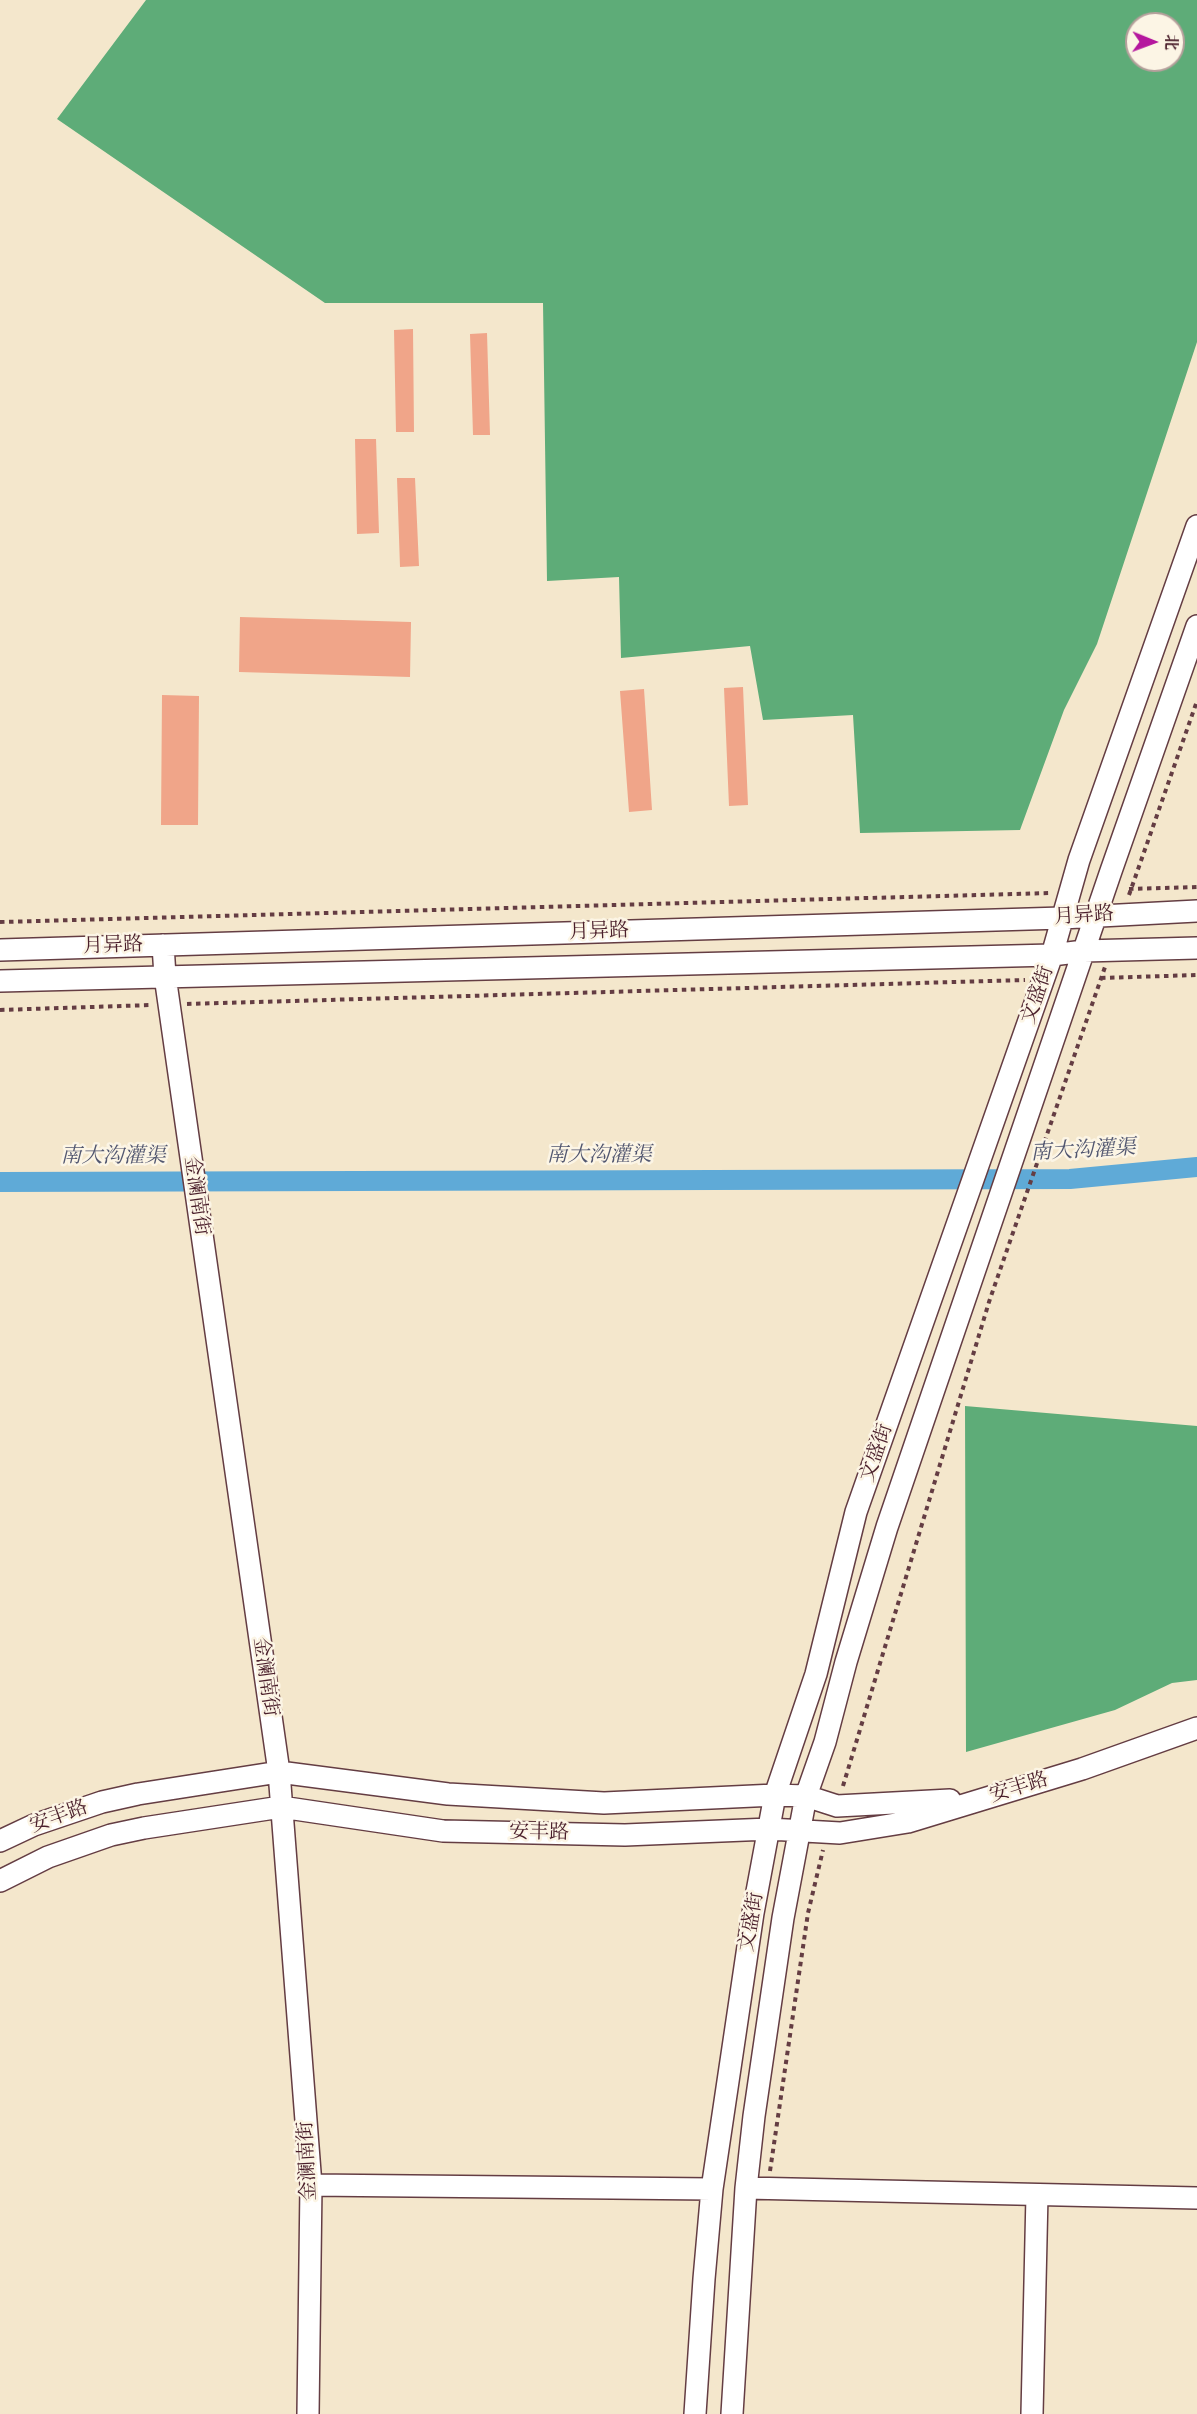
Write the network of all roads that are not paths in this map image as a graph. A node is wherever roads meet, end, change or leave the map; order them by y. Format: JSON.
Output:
{"nodes":[{"id":1,"x":1197,"y":525,"type":"edge"},
{"id":2,"x":1197,"y":626,"type":"edge"},
{"id":3,"x":1197,"y":911,"type":"edge"},
{"id":4,"x":1097,"y":914,"type":"junction"},
{"id":5,"x":1062,"y":918,"type":"junction"},
{"id":6,"x":163,"y":945,"type":"junction"},
{"id":7,"x":1197,"y":948,"type":"edge"},
{"id":8,"x":0,"y":950,"type":"edge"},
{"id":9,"x":1084,"y":951,"type":"junction"},
{"id":10,"x":1052,"y":955,"type":"junction"},
{"id":11,"x":165,"y":976,"type":"junction"},
{"id":12,"x":0,"y":981,"type":"edge"},
{"id":13,"x":1197,"y":1728,"type":"edge"},
{"id":14,"x":1082,"y":1769,"type":"junction"},
{"id":15,"x":279,"y":1772,"type":"junction"},
{"id":16,"x":776,"y":1794,"type":"junction"},
{"id":17,"x":806,"y":1796,"type":"junction"},
{"id":18,"x":281,"y":1807,"type":"junction"},
{"id":19,"x":768,"y":1828,"type":"junction"},
{"id":20,"x":799,"y":1830,"type":"junction"},
{"id":21,"x":0,"y":1841,"type":"edge"},
{"id":22,"x":0,"y":1881,"type":"edge"},
{"id":23,"x":311,"y":2185,"type":"junction"},
{"id":24,"x":746,"y":2187,"type":"junction"},
{"id":25,"x":712,"y":2189,"type":"junction"},
{"id":26,"x":1037,"y":2194,"type":"junction"},
{"id":27,"x":1197,"y":2198,"type":"edge"},
{"id":28,"x":308,"y":2414,"type":"edge"},
{"id":29,"x":695,"y":2414,"type":"edge"},
{"id":30,"x":732,"y":2414,"type":"edge"},
{"id":31,"x":1032,"y":2414,"type":"edge"}],
"edges":[{"from":1,"to":5,"type":"main road","name":"文盛街"},
{"from":2,"to":4,"type":"main road","name":"文盛街"},
{"from":3,"to":4,"type":"main road","name":"月异路"},
{"from":4,"to":5,"type":"main road","name":"月异路"},
{"from":4,"to":9,"type":"main road","name":"文盛街"},
{"from":5,"to":6,"type":"main road","name":"月异路"},
{"from":5,"to":10,"type":"main road","name":"文盛街"},
{"from":6,"to":8,"type":"main road","name":"月异路"},
{"from":6,"to":11,"type":"main road","name":"金澜南街"},
{"from":7,"to":9,"type":"main road","name":"月异路"},
{"from":9,"to":10,"type":"main road","name":"月异路"},
{"from":9,"to":17,"type":"main road","name":"文盛街"},
{"from":10,"to":11,"type":"main road","name":"月异路"},
{"from":10,"to":16,"type":"main road","name":"文盛街"},
{"from":11,"to":12,"type":"main road","name":"月异路"},
{"from":11,"to":15,"type":"main road","name":"金澜南街"},
{"from":13,"to":14,"type":"main road","name":"安丰路"},
{"from":14,"to":17,"type":"main road","name":"安丰路"},
{"from":14,"to":20,"type":"main road","name":"安丰路"},
{"from":15,"to":16,"type":"main road","name":"安丰路"},
{"from":15,"to":18,"type":"main road","name":"金澜南街"},
{"from":15,"to":21,"type":"main road","name":"安丰路"},
{"from":16,"to":17,"type":"main road","name":"安丰路"},
{"from":16,"to":19,"type":"main road","name":"文盛街"},
{"from":17,"to":20,"type":"main road","name":"文盛街"},
{"from":18,"to":19,"type":"main road","name":"安丰路"},
{"from":18,"to":22,"type":"main road","name":"安丰路"},
{"from":18,"to":23,"type":"main road","name":"金澜南街"},
{"from":19,"to":20,"type":"main road","name":"安丰路"},
{"from":19,"to":25,"type":"main road","name":"文盛街"},
{"from":20,"to":24,"type":"main road","name":"文盛街"},
{"from":23,"to":25,"type":"main road"},
{"from":23,"to":28,"type":"main road","name":"金澜南街"},
{"from":24,"to":26,"type":"main road"},
{"from":24,"to":30,"type":"main road","name":"文盛街"},
{"from":25,"to":29,"type":"main road","name":"文盛街"},
{"from":26,"to":27,"type":"main road"},
{"from":26,"to":31,"type":"main road"}]}
